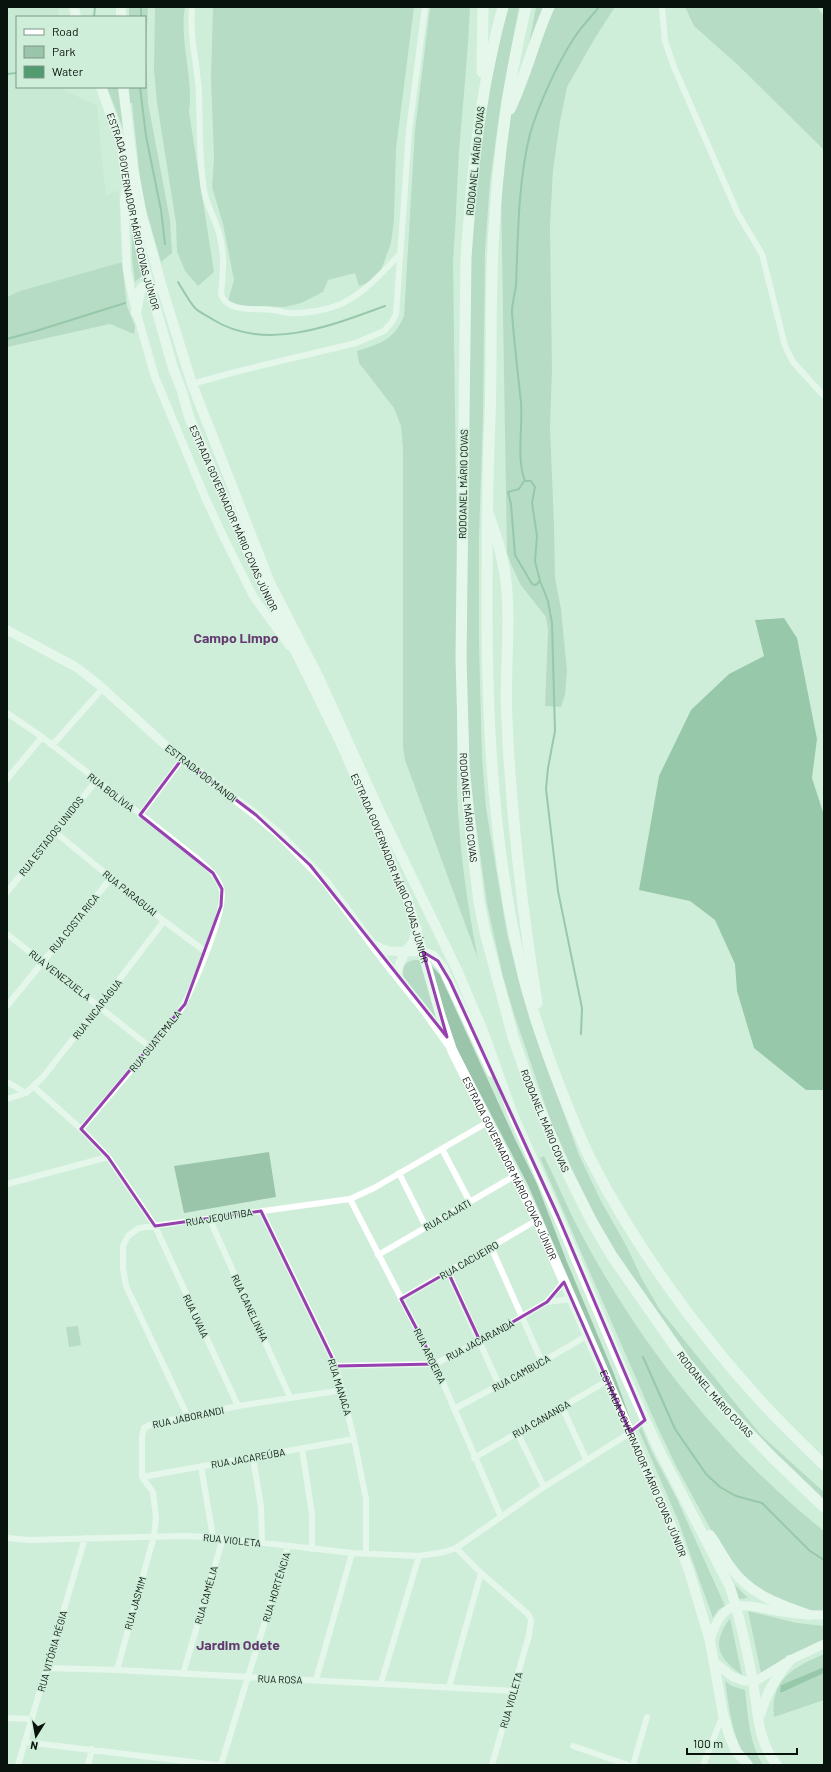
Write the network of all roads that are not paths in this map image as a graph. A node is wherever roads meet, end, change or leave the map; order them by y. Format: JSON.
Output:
{"nodes":[{"id":1,"x":192,"y":7,"type":"edge"},
{"id":2,"x":425,"y":7,"type":"edge"},
{"id":3,"x":483,"y":7,"type":"edge"},
{"id":4,"x":503,"y":7,"type":"edge"},
{"id":5,"x":526,"y":7,"type":"edge"},
{"id":6,"x":549,"y":7,"type":"edge"},
{"id":7,"x":662,"y":7,"type":"edge"},
{"id":8,"x":101,"y":88,"type":"edge"},
{"id":9,"x":123,"y":88,"type":"edge"},
{"id":10,"x":482,"y":98,"type":"junction"},
{"id":11,"x":506,"y":118,"type":"junction"},
{"id":12,"x":127,"y":184,"type":"junction"},
{"id":13,"x":399,"y":255,"type":"junction"},
{"id":14,"x":150,"y":286,"type":"junction"},
{"id":15,"x":166,"y":301,"type":"junction"},
{"id":16,"x":136,"y":313,"type":"junction"},
{"id":17,"x":192,"y":384,"type":"junction"},
{"id":18,"x":824,"y":396,"type":"edge"},
{"id":19,"x":486,"y":510,"type":"junction"},
{"id":20,"x":7,"y":630,"type":"edge"},
{"id":21,"x":312,"y":683,"type":"junction"},
{"id":22,"x":102,"y":689,"type":"junction"},
{"id":23,"x":7,"y":713,"type":"edge"},
{"id":24,"x":42,"y":737,"type":"junction"},
{"id":25,"x":50,"y":744,"type":"junction"},
{"id":26,"x":182,"y":759,"type":"junction"},
{"id":27,"x":7,"y":779,"type":"edge"},
{"id":28,"x":96,"y":780,"type":"junction"},
{"id":29,"x":140,"y":815,"type":"junction"},
{"id":30,"x":54,"y":832,"type":"junction"},
{"id":31,"x":213,"y":873,"type":"joint"},
{"id":32,"x":110,"y":878,"type":"junction"},
{"id":33,"x":7,"y":892,"type":"edge"},
{"id":34,"x":164,"y":921,"type":"junction"},
{"id":35,"x":417,"y":929,"type":"junction"},
{"id":36,"x":7,"y":934,"type":"edge"},
{"id":37,"x":371,"y":944,"type":"junction"},
{"id":38,"x":206,"y":952,"type":"junction"},
{"id":39,"x":405,"y":952,"type":"junction"},
{"id":40,"x":423,"y":952,"type":"junction"},
{"id":41,"x":43,"y":961,"type":"junction"},
{"id":42,"x":398,"y":976,"type":"junction"},
{"id":43,"x":7,"y":1006,"type":"edge"},
{"id":44,"x":99,"y":1006,"type":"junction"},
{"id":45,"x":544,"y":1045,"type":"junction"},
{"id":46,"x":150,"y":1047,"type":"junction"},
{"id":47,"x":452,"y":1050,"type":"junction"},
{"id":48,"x":7,"y":1082,"type":"edge"},
{"id":49,"x":33,"y":1086,"type":"junction"},
{"id":50,"x":26,"y":1093,"type":"junction"},
{"id":51,"x":7,"y":1099,"type":"edge"},
{"id":52,"x":513,"y":1116,"type":"junction"},
{"id":53,"x":488,"y":1122,"type":"junction"},
{"id":54,"x":81,"y":1128,"type":"junction"},
{"id":55,"x":442,"y":1149,"type":"junction"},
{"id":56,"x":108,"y":1157,"type":"junction"},
{"id":57,"x":399,"y":1173,"type":"junction"},
{"id":58,"x":516,"y":1175,"type":"junction"},
{"id":59,"x":7,"y":1184,"type":"edge"},
{"id":60,"x":350,"y":1199,"type":"junction"},
{"id":61,"x":470,"y":1202,"type":"junction"},
{"id":62,"x":261,"y":1211,"type":"junction"},
{"id":63,"x":209,"y":1218,"type":"junction"},
{"id":64,"x":537,"y":1220,"type":"junction"},
{"id":65,"x":155,"y":1226,"type":"junction"},
{"id":66,"x":426,"y":1227,"type":"junction"},
{"id":67,"x":491,"y":1247,"type":"junction"},
{"id":68,"x":378,"y":1255,"type":"junction"},
{"id":69,"x":448,"y":1272,"type":"junction"},
{"id":70,"x":564,"y":1282,"type":"junction"},
{"id":71,"x":401,"y":1299,"type":"junction"},
{"id":72,"x":572,"y":1299,"type":"junction"},
{"id":73,"x":548,"y":1302,"type":"junction"},
{"id":74,"x":523,"y":1317,"type":"junction"},
{"id":75,"x":588,"y":1335,"type":"junction"},
{"id":76,"x":480,"y":1341,"type":"junction"},
{"id":77,"x":542,"y":1362,"type":"junction"},
{"id":78,"x":435,"y":1364,"type":"junction"},
{"id":79,"x":336,"y":1366,"type":"junction"},
{"id":80,"x":607,"y":1381,"type":"junction"},
{"id":81,"x":500,"y":1384,"type":"junction"},
{"id":82,"x":343,"y":1390,"type":"junction"},
{"id":83,"x":290,"y":1398,"type":"junction"},
{"id":84,"x":238,"y":1406,"type":"junction"},
{"id":85,"x":562,"y":1407,"type":"junction"},
{"id":86,"x":454,"y":1409,"type":"junction"},
{"id":87,"x":188,"y":1417,"type":"junction"},
{"id":88,"x":645,"y":1420,"type":"junction"},
{"id":89,"x":517,"y":1432,"type":"junction"},
{"id":90,"x":630,"y":1432,"type":"junction"},
{"id":91,"x":354,"y":1439,"type":"junction"},
{"id":92,"x":302,"y":1449,"type":"junction"},
{"id":93,"x":253,"y":1458,"type":"junction"},
{"id":94,"x":474,"y":1458,"type":"junction"},
{"id":95,"x":586,"y":1459,"type":"junction"},
{"id":96,"x":824,"y":1465,"type":"edge"},
{"id":97,"x":201,"y":1466,"type":"junction"},
{"id":98,"x":142,"y":1477,"type":"junction"},
{"id":99,"x":544,"y":1487,"type":"junction"},
{"id":100,"x":687,"y":1505,"type":"junction"},
{"id":101,"x":824,"y":1507,"type":"edge"},
{"id":102,"x":501,"y":1517,"type":"junction"},
{"id":103,"x":154,"y":1536,"type":"junction"},
{"id":104,"x":213,"y":1537,"type":"junction"},
{"id":105,"x":7,"y":1538,"type":"edge"},
{"id":106,"x":85,"y":1538,"type":"junction"},
{"id":107,"x":223,"y":1538,"type":"junction"},
{"id":108,"x":262,"y":1542,"type":"junction"},
{"id":109,"x":288,"y":1546,"type":"junction"},
{"id":110,"x":456,"y":1548,"type":"junction"},
{"id":111,"x":312,"y":1549,"type":"junction"},
{"id":112,"x":352,"y":1554,"type":"junction"},
{"id":113,"x":366,"y":1554,"type":"junction"},
{"id":114,"x":419,"y":1556,"type":"junction"},
{"id":115,"x":481,"y":1573,"type":"junction"},
{"id":116,"x":736,"y":1605,"type":"junction"},
{"id":117,"x":809,"y":1615,"type":"junction"},
{"id":118,"x":824,"y":1615,"type":"edge"},
{"id":119,"x":710,"y":1641,"type":"junction"},
{"id":120,"x":824,"y":1644,"type":"edge"},
{"id":121,"x":790,"y":1660,"type":"junction"},
{"id":122,"x":714,"y":1662,"type":"junction"},
{"id":123,"x":47,"y":1668,"type":"junction"},
{"id":124,"x":116,"y":1670,"type":"junction"},
{"id":125,"x":183,"y":1674,"type":"junction"},
{"id":126,"x":249,"y":1678,"type":"junction"},
{"id":127,"x":316,"y":1680,"type":"junction"},
{"id":128,"x":753,"y":1681,"type":"junction"},
{"id":129,"x":381,"y":1683,"type":"junction"},
{"id":130,"x":449,"y":1687,"type":"junction"},
{"id":131,"x":513,"y":1691,"type":"junction"},
{"id":132,"x":723,"y":1714,"type":"junction"},
{"id":133,"x":647,"y":1717,"type":"dead end"},
{"id":134,"x":7,"y":1718,"type":"edge"},
{"id":135,"x":758,"y":1719,"type":"junction"},
{"id":136,"x":32,"y":1720,"type":"junction"},
{"id":137,"x":24,"y":1742,"type":"junction"},
{"id":138,"x":573,"y":1746,"type":"dead end"},
{"id":139,"x":92,"y":1749,"type":"junction"},
{"id":140,"x":156,"y":1758,"type":"junction"},
{"id":141,"x":18,"y":1765,"type":"edge"},
{"id":142,"x":88,"y":1765,"type":"edge"},
{"id":143,"x":154,"y":1765,"type":"edge"},
{"id":144,"x":217,"y":1765,"type":"edge"},
{"id":145,"x":221,"y":1765,"type":"edge"},
{"id":146,"x":492,"y":1765,"type":"edge"},
{"id":147,"x":628,"y":1765,"type":"edge"},
{"id":148,"x":633,"y":1765,"type":"edge"},
{"id":149,"x":703,"y":1765,"type":"edge"},
{"id":150,"x":748,"y":1765,"type":"edge"},
{"id":151,"x":777,"y":1765,"type":"edge"}],
"edges":[{"from":1,"to":13,"type":"street"},
{"from":2,"to":13,"type":"street"},
{"from":3,"to":10,"type":"highway"},
{"from":4,"to":10,"type":"highway","name":"RODOANEL MÁRIO COVAS"},
{"from":5,"to":11,"type":"highway"},
{"from":6,"to":11,"type":"highway"},
{"from":7,"to":18,"type":"street"},
{"from":8,"to":12,"type":"highway","name":"ESTRADA GOVERNADOR MÁRIO COVAS JÚNIOR"},
{"from":9,"to":15,"type":"highway","name":"ESTRADA GOVERNADOR MÁRIO COVAS JÚNIOR"},
{"from":10,"to":101,"type":"highway","name":"RODOANEL MÁRIO COVAS"},
{"from":11,"to":19,"type":"highway"},
{"from":12,"to":14,"type":"highway","name":"ESTRADA GOVERNADOR MÁRIO COVAS JÚNIOR"},
{"from":12,"to":16,"type":"street"},
{"from":13,"to":17,"type":"street"},
{"from":14,"to":15,"type":"highway"},
{"from":14,"to":16,"type":"highway"},
{"from":14,"to":21,"type":"highway","name":"ESTRADA GOVERNADOR MÁRIO COVAS JÚNIOR"},
{"from":15,"to":17,"type":"highway","name":"ESTRADA GOVERNADOR MÁRIO COVAS JÚNIOR"},
{"from":16,"to":21,"type":"street"},
{"from":17,"to":52,"type":"highway","name":"ESTRADA GOVERNADOR MÁRIO COVAS JÚNIOR"},
{"from":19,"to":45,"type":"highway"},
{"from":19,"to":45,"type":"highway"},
{"from":20,"to":22,"type":"main road","name":"ESTRADA DO MANDI"},
{"from":21,"to":35,"type":"highway","name":"ESTRADA GOVERNADOR MÁRIO COVAS JÚNIOR"},
{"from":22,"to":25,"type":"street"},
{"from":22,"to":26,"type":"main road","name":"ESTRADA DO MANDI"},
{"from":23,"to":24,"type":"street","name":"RUA BOLÍVIA"},
{"from":24,"to":25,"type":"street","name":"RUA BOLÍVIA"},
{"from":24,"to":27,"type":"street"},
{"from":25,"to":28,"type":"street","name":"RUA BOLÍVIA"},
{"from":26,"to":29,"type":"street"},
{"from":26,"to":37,"type":"main road","name":"ESTRADA DO MANDI"},
{"from":28,"to":29,"type":"street","name":"RUA BOLÍVIA"},
{"from":28,"to":30,"type":"street","name":"RUA ESTADOS UNIDOS"},
{"from":29,"to":31,"type":"street","name":"RUA BOLÍVIA"},
{"from":30,"to":32,"type":"street","name":"RUA PARAGUAI"},
{"from":30,"to":33,"type":"street","name":"RUA ESTADOS UNIDOS"},
{"from":31,"to":38,"type":"street","name":"RUA GUATEMALA"},
{"from":32,"to":34,"type":"street","name":"RUA PARAGUAI"},
{"from":32,"to":41,"type":"street","name":"RUA COSTA RICA"},
{"from":34,"to":38,"type":"street","name":"RUA PARAGUAI"},
{"from":34,"to":44,"type":"street","name":"RUA NICARÁGUA"},
{"from":35,"to":39,"type":"highway"},
{"from":35,"to":40,"type":"highway","name":"ESTRADA GOVERNADOR MÁRIO COVAS JÚNIOR"},
{"from":36,"to":41,"type":"street","name":"RUA VENEZUELA"},
{"from":37,"to":39,"type":"main road"},
{"from":37,"to":42,"type":"main road","name":"ESTRADA DO MANDI"},
{"from":38,"to":46,"type":"street","name":"RUA GUATEMALA"},
{"from":39,"to":40,"type":"main road"},
{"from":39,"to":42,"type":"main road"},
{"from":40,"to":47,"type":"highway","name":"ESTRADA GOVERNADOR MÁRIO COVAS JÚNIOR"},
{"from":40,"to":52,"type":"highway"},
{"from":41,"to":43,"type":"street","name":"RUA COSTA RICA"},
{"from":41,"to":44,"type":"street","name":"RUA VENEZUELA"},
{"from":42,"to":47,"type":"main road","name":"ESTRADA DO MANDI"},
{"from":44,"to":46,"type":"street","name":"RUA VENEZUELA"},
{"from":44,"to":49,"type":"street","name":"RUA NICARÁGUA"},
{"from":45,"to":96,"type":"highway"},
{"from":46,"to":54,"type":"street","name":"RUA GUATEMALA"},
{"from":47,"to":53,"type":"highway","name":"ESTRADA GOVERNADOR MÁRIO COVAS JÚNIOR"},
{"from":48,"to":50,"type":"street"},
{"from":49,"to":50,"type":"street","name":"RUA NICARÁGUA"},
{"from":49,"to":54,"type":"street","name":"RUA UVAIA"},
{"from":50,"to":51,"type":"street"},
{"from":52,"to":88,"type":"highway","name":"ESTRADA GOVERNADOR MÁRIO COVAS JÚNIOR"},
{"from":53,"to":55,"type":"street","name":"RUA JEQUITIBA"},
{"from":53,"to":58,"type":"highway","name":"ESTRADA GOVERNADOR MÁRIO COVAS JÚNIOR"},
{"from":54,"to":56,"type":"street","name":"RUA UVAIA"},
{"from":55,"to":57,"type":"street","name":"RUA JEQUITIBA"},
{"from":55,"to":61,"type":"street"},
{"from":56,"to":59,"type":"street"},
{"from":56,"to":65,"type":"street","name":"RUA UVAIA"},
{"from":57,"to":60,"type":"street","name":"RUA JEQUITIBA"},
{"from":57,"to":66,"type":"street"},
{"from":58,"to":61,"type":"street","name":"RUA CAJATI"},
{"from":58,"to":64,"type":"highway","name":"ESTRADA GOVERNADOR MÁRIO COVAS JÚNIOR"},
{"from":60,"to":62,"type":"street","name":"RUA JEQUITIBA"},
{"from":60,"to":68,"type":"street","name":"RUA AROEIRA"},
{"from":61,"to":66,"type":"street","name":"RUA CAJATI"},
{"from":62,"to":63,"type":"street","name":"RUA JEQUITIBA"},
{"from":62,"to":79,"type":"street","name":"RUA MANACA"},
{"from":63,"to":65,"type":"street","name":"RUA JEQUITIBA"},
{"from":63,"to":83,"type":"street","name":"RUA CANELINHA"},
{"from":64,"to":67,"type":"street","name":"RUA CACUEIRO"},
{"from":64,"to":70,"type":"highway","name":"ESTRADA GOVERNADOR MÁRIO COVAS JÚNIOR"},
{"from":65,"to":84,"type":"street","name":"RUA UVAIA"},
{"from":65,"to":87,"type":"street","name":"RUA JEQUITIBA"},
{"from":66,"to":68,"type":"street","name":"RUA CAJATI"},
{"from":67,"to":69,"type":"street","name":"RUA CACUEIRO"},
{"from":67,"to":74,"type":"street"},
{"from":68,"to":71,"type":"street","name":"RUA AROEIRA"},
{"from":69,"to":71,"type":"street","name":"RUA CACUEIRO"},
{"from":69,"to":76,"type":"street"},
{"from":70,"to":72,"type":"highway","name":"ESTRADA GOVERNADOR MÁRIO COVAS JÚNIOR"},
{"from":70,"to":73,"type":"street","name":"RUA JACARANDÁ"},
{"from":71,"to":78,"type":"street","name":"RUA AROEIRA"},
{"from":72,"to":73,"type":"street","name":"RUA JACARANDÁ"},
{"from":72,"to":75,"type":"highway","name":"ESTRADA GOVERNADOR MÁRIO COVAS JÚNIOR"},
{"from":73,"to":74,"type":"street","name":"RUA JACARANDÁ"},
{"from":74,"to":76,"type":"street","name":"RUA JACARANDÁ"},
{"from":74,"to":77,"type":"street"},
{"from":75,"to":77,"type":"street","name":"RUA CAMBUCA"},
{"from":75,"to":80,"type":"highway","name":"ESTRADA GOVERNADOR MÁRIO COVAS JÚNIOR"},
{"from":76,"to":78,"type":"street","name":"RUA JACARANDÁ"},
{"from":76,"to":81,"type":"street"},
{"from":77,"to":81,"type":"street","name":"RUA CAMBUCA"},
{"from":78,"to":79,"type":"street","name":"RUA JACARANDÁ"},
{"from":78,"to":86,"type":"street","name":"RUA AROEIRA"},
{"from":79,"to":82,"type":"street","name":"RUA MANACA"},
{"from":80,"to":85,"type":"street","name":"RUA CANANGA"},
{"from":80,"to":90,"type":"highway","name":"ESTRADA GOVERNADOR MÁRIO COVAS JÚNIOR"},
{"from":81,"to":86,"type":"street","name":"RUA CAMBUCA"},
{"from":82,"to":83,"type":"street","name":"RUA JABORANDI"},
{"from":82,"to":91,"type":"street","name":"RUA MANACA"},
{"from":83,"to":84,"type":"street","name":"RUA JABORANDI"},
{"from":84,"to":87,"type":"street","name":"RUA JABORANDI"},
{"from":85,"to":89,"type":"street","name":"RUA CANANGA"},
{"from":85,"to":95,"type":"street"},
{"from":86,"to":94,"type":"street","name":"RUA AROEIRA"},
{"from":87,"to":98,"type":"street","name":"RUA JABORANDI"},
{"from":88,"to":90,"type":"street","name":"RUA VIOLETA"},
{"from":88,"to":100,"type":"highway","name":"ESTRADA GOVERNADOR MÁRIO COVAS JÚNIOR"},
{"from":89,"to":94,"type":"street","name":"RUA CANANGA"},
{"from":89,"to":99,"type":"street"},
{"from":90,"to":95,"type":"street","name":"RUA VIOLETA"},
{"from":90,"to":119,"type":"highway","name":"ESTRADA GOVERNADOR MÁRIO COVAS JÚNIOR"},
{"from":91,"to":92,"type":"street","name":"RUA JACAREÚBA"},
{"from":91,"to":113,"type":"street","name":"RUA MANACA"},
{"from":92,"to":93,"type":"street","name":"RUA JACAREÚBA"},
{"from":92,"to":111,"type":"street"},
{"from":93,"to":97,"type":"street","name":"RUA JACAREÚBA"},
{"from":93,"to":108,"type":"street"},
{"from":94,"to":102,"type":"street","name":"RUA AROEIRA"},
{"from":95,"to":99,"type":"street","name":"RUA VIOLETA"},
{"from":97,"to":98,"type":"street","name":"RUA JACAREÚBA"},
{"from":97,"to":104,"type":"street"},
{"from":98,"to":103,"type":"street"},
{"from":99,"to":102,"type":"street","name":"RUA VIOLETA"},
{"from":100,"to":116,"type":"highway","name":"ESTRADA GOVERNADOR MÁRIO COVAS JÚNIOR"},
{"from":100,"to":117,"type":"highway"},
{"from":102,"to":110,"type":"street","name":"RUA VIOLETA"},
{"from":103,"to":104,"type":"street","name":"RUA VIOLETA"},
{"from":103,"to":106,"type":"street","name":"RUA VIOLETA"},
{"from":103,"to":124,"type":"street","name":"RUA JASMIM"},
{"from":104,"to":107,"type":"street","name":"RUA VIOLETA"},
{"from":105,"to":106,"type":"street","name":"RUA VIOLETA"},
{"from":106,"to":123,"type":"street","name":"RUA VITÓRIA RÉGIA"},
{"from":107,"to":108,"type":"street","name":"RUA VIOLETA"},
{"from":107,"to":125,"type":"street","name":"RUA CAMÉLIA"},
{"from":108,"to":109,"type":"street","name":"RUA VIOLETA"},
{"from":109,"to":111,"type":"street","name":"RUA VIOLETA"},
{"from":109,"to":126,"type":"street","name":"RUA HORTÊNCIA"},
{"from":110,"to":114,"type":"street","name":"RUA VIOLETA"},
{"from":110,"to":115,"type":"street","name":"RUA VIOLETA"},
{"from":111,"to":112,"type":"street","name":"RUA VIOLETA"},
{"from":112,"to":113,"type":"street","name":"RUA VIOLETA"},
{"from":112,"to":127,"type":"street"},
{"from":113,"to":114,"type":"street","name":"RUA VIOLETA"},
{"from":114,"to":129,"type":"street"},
{"from":115,"to":130,"type":"street"},
{"from":115,"to":131,"type":"street","name":"RUA VIOLETA"},
{"from":116,"to":117,"type":"main road"},
{"from":116,"to":119,"type":"main road"},
{"from":116,"to":128,"type":"highway","name":"ESTRADA GOVERNADOR MÁRIO COVAS JÚNIOR"},
{"from":117,"to":118,"type":"main road"},
{"from":119,"to":122,"type":"highway","name":"ESTRADA GOVERNADOR MÁRIO COVAS JÚNIOR"},
{"from":120,"to":121,"type":"main road"},
{"from":121,"to":128,"type":"main road"},
{"from":121,"to":135,"type":"highway"},
{"from":122,"to":128,"type":"main road"},
{"from":122,"to":132,"type":"highway","name":"ESTRADA GOVERNADOR MÁRIO COVAS JÚNIOR"},
{"from":123,"to":124,"type":"street","name":"RUA ROSA"},
{"from":123,"to":136,"type":"street","name":"RUA VITÓRIA RÉGIA"},
{"from":124,"to":125,"type":"street","name":"RUA ROSA"},
{"from":125,"to":126,"type":"street","name":"RUA ROSA"},
{"from":126,"to":127,"type":"street","name":"RUA ROSA"},
{"from":126,"to":145,"type":"street","name":"RUA HORTÊNCIA"},
{"from":127,"to":129,"type":"street","name":"RUA ROSA"},
{"from":128,"to":135,"type":"highway","name":"ESTRADA GOVERNADOR MÁRIO COVAS JÚNIOR"},
{"from":129,"to":130,"type":"street","name":"RUA ROSA"},
{"from":130,"to":131,"type":"street","name":"RUA ROSA"},
{"from":131,"to":146,"type":"street","name":"RUA VIOLETA"},
{"from":132,"to":149,"type":"street"},
{"from":132,"to":150,"type":"highway","name":"ESTRADA GOVERNADOR MÁRIO COVAS JÚNIOR"},
{"from":133,"to":148,"type":"street"},
{"from":134,"to":136,"type":"street"},
{"from":135,"to":151,"type":"highway","name":"ESTRADA GOVERNADOR MÁRIO COVAS JÚNIOR"},
{"from":136,"to":137,"type":"street","name":"RUA VITÓRIA RÉGIA"},
{"from":137,"to":139,"type":"street"},
{"from":137,"to":141,"type":"street","name":"RUA VITÓRIA RÉGIA"},
{"from":138,"to":147,"type":"street"},
{"from":139,"to":140,"type":"street"},
{"from":139,"to":142,"type":"street"},
{"from":140,"to":143,"type":"street"},
{"from":140,"to":144,"type":"street"}]}
